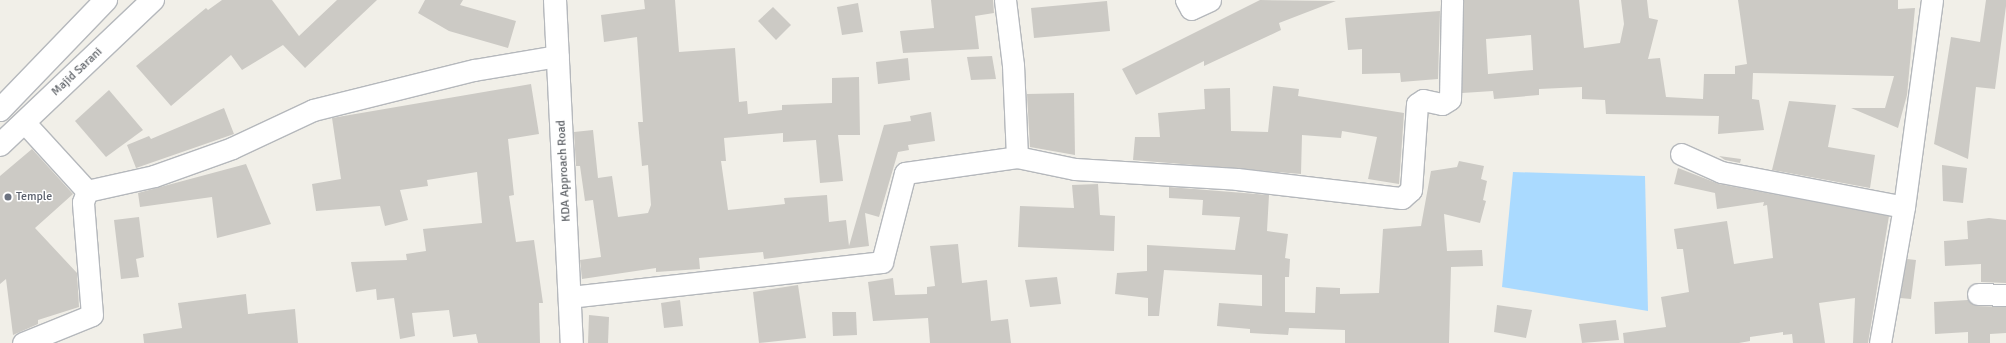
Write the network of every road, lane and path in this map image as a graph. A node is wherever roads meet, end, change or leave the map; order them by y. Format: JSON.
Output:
{"nodes":[{"id":1,"x":106,"y":0,"type":"edge"},
{"id":2,"x":153,"y":0,"type":"edge"},
{"id":3,"x":556,"y":0,"type":"edge"},
{"id":4,"x":1005,"y":0,"type":"edge"},
{"id":5,"x":1210,"y":0,"type":"edge"},
{"id":6,"x":1452,"y":0,"type":"edge"},
{"id":7,"x":1932,"y":0,"type":"edge"},
{"id":8,"x":1189,"y":5,"type":"edge"},
{"id":9,"x":558,"y":56,"type":"junction"},
{"id":10,"x":0,"y":110,"type":"edge"},
{"id":11,"x":24,"y":122,"type":"junction"},
{"id":12,"x":0,"y":145,"type":"edge"},
{"id":13,"x":1681,"y":154,"type":"dead end"},
{"id":14,"x":1017,"y":157,"type":"junction"},
{"id":15,"x":88,"y":191,"type":"junction"},
{"id":16,"x":1904,"y":207,"type":"junction"},
{"id":17,"x":1978,"y":294,"type":"dead end"},
{"id":18,"x":2006,"y":294,"type":"edge"},
{"id":19,"x":570,"y":297,"type":"junction"},
{"id":20,"x":23,"y":343,"type":"edge"},
{"id":21,"x":572,"y":343,"type":"edge"},
{"id":22,"x":1880,"y":343,"type":"edge"}],
"edges":[{"from":1,"to":10,"type":"main road"},
{"from":2,"to":11,"type":"main road","name":"Majid Sarani"},
{"from":3,"to":9,"type":"main road","name":"KDA Approach Road"},
{"from":4,"to":14,"type":"street"},
{"from":5,"to":8,"type":"street"},
{"from":6,"to":14,"type":"street"},
{"from":7,"to":16,"type":"street"},
{"from":9,"to":15,"type":"street"},
{"from":9,"to":19,"type":"main road","name":"KDA Approach Road"},
{"from":11,"to":12,"type":"main road","name":"Majid Sarani"},
{"from":11,"to":15,"type":"street"},
{"from":13,"to":16,"type":"street"},
{"from":14,"to":19,"type":"street"},
{"from":15,"to":20,"type":"street"},
{"from":16,"to":22,"type":"street"},
{"from":17,"to":18,"type":"street"},
{"from":19,"to":21,"type":"main road","name":"KDA Approach Road"}]}
